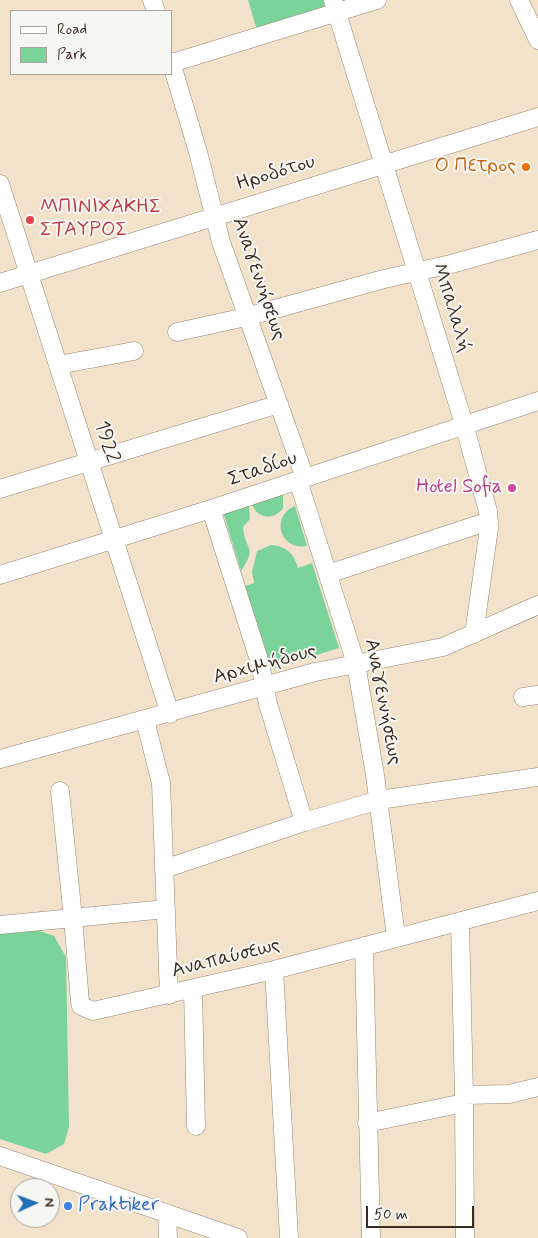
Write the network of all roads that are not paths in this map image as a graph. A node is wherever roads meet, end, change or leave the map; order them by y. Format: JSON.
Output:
{"nodes":[{"id":1,"x":377,"y":0,"type":"edge"},
{"id":2,"x":519,"y":0,"type":"edge"},
{"id":3,"x":335,"y":6,"type":"edge"},
{"id":4,"x":537,"y":34,"type":"edge"},
{"id":5,"x":172,"y":63,"type":"edge"},
{"id":6,"x":172,"y":66,"type":"edge"},
{"id":7,"x":538,"y":117,"type":"edge"},
{"id":8,"x":382,"y":164,"type":"junction"},
{"id":9,"x":1,"y":193,"type":"edge"},
{"id":10,"x":214,"y":215,"type":"junction"},
{"id":11,"x":538,"y":240,"type":"edge"},
{"id":12,"x":417,"y":271,"type":"junction"},
{"id":13,"x":28,"y":274,"type":"junction"},
{"id":14,"x":0,"y":282,"type":"edge"},
{"id":15,"x":246,"y":317,"type":"junction"},
{"id":16,"x":177,"y":332,"type":"dead end"},
{"id":17,"x":134,"y":351,"type":"dead end"},
{"id":18,"x":58,"y":365,"type":"junction"},
{"id":19,"x":538,"y":401,"type":"edge"},
{"id":20,"x":279,"y":404,"type":"junction"},
{"id":21,"x":464,"y":424,"type":"junction"},
{"id":22,"x":90,"y":461,"type":"junction"},
{"id":23,"x":302,"y":479,"type":"junction"},
{"id":24,"x":0,"y":489,"type":"edge"},
{"id":25,"x":211,"y":509,"type":"junction"},
{"id":26,"x":489,"y":521,"type":"junction"},
{"id":27,"x":116,"y":540,"type":"junction"},
{"id":28,"x":328,"y":574,"type":"junction"},
{"id":29,"x":0,"y":575,"type":"edge"},
{"id":30,"x":538,"y":605,"type":"edge"},
{"id":31,"x":474,"y":634,"type":"junction"},
{"id":32,"x":356,"y":664,"type":"junction"},
{"id":33,"x":264,"y":686,"type":"junction"},
{"id":34,"x":170,"y":714,"type":"junction"},
{"id":35,"x":145,"y":720,"type":"junction"},
{"id":36,"x":0,"y":759,"type":"edge"},
{"id":37,"x":538,"y":777,"type":"edge"},
{"id":38,"x":60,"y":791,"type":"dead end"},
{"id":39,"x":379,"y":800,"type":"junction"},
{"id":40,"x":304,"y":822,"type":"junction"},
{"id":41,"x":164,"y":869,"type":"junction"},
{"id":42,"x":538,"y":901,"type":"edge"},
{"id":43,"x":166,"y":910,"type":"junction"},
{"id":44,"x":73,"y":918,"type":"junction"},
{"id":45,"x":460,"y":922,"type":"junction"},
{"id":46,"x":0,"y":925,"type":"edge"},
{"id":47,"x":396,"y":937,"type":"junction"},
{"id":48,"x":364,"y":946,"type":"junction"},
{"id":49,"x":274,"y":970,"type":"junction"},
{"id":50,"x":193,"y":990,"type":"junction"},
{"id":51,"x":169,"y":995,"type":"junction"},
{"id":52,"x":538,"y":1087,"type":"edge"},
{"id":53,"x":464,"y":1099,"type":"junction"},
{"id":54,"x":367,"y":1123,"type":"junction"},
{"id":55,"x":196,"y":1126,"type":"dead end"},
{"id":56,"x":0,"y":1156,"type":"edge"},
{"id":57,"x":167,"y":1213,"type":"junction"},
{"id":58,"x":168,"y":1238,"type":"edge"},
{"id":59,"x":238,"y":1238,"type":"edge"},
{"id":60,"x":288,"y":1238,"type":"edge"},
{"id":61,"x":371,"y":1238,"type":"edge"},
{"id":62,"x":465,"y":1238,"type":"edge"}],
"edges":[{"from":1,"to":3,"type":"street"},
{"from":2,"to":4,"type":"street"},
{"from":3,"to":5,"type":"street"},
{"from":3,"to":8,"type":"street","name":"Μπαλαλή"},
{"from":6,"to":10,"type":"street","name":"Αναγεννήσεως"},
{"from":7,"to":8,"type":"street","name":"Ηροδότου"},
{"from":8,"to":10,"type":"street","name":"Ηροδότου"},
{"from":8,"to":12,"type":"street","name":"Μπαλαλή"},
{"from":9,"to":13,"type":"street","name":"1922"},
{"from":10,"to":13,"type":"street","name":"Ηροδότου"},
{"from":10,"to":15,"type":"street","name":"Αναγεννήσεως"},
{"from":11,"to":12,"type":"street"},
{"from":12,"to":15,"type":"street"},
{"from":12,"to":21,"type":"street","name":"Μπαλαλή"},
{"from":13,"to":14,"type":"street","name":"Ηροδότου"},
{"from":13,"to":18,"type":"street","name":"1922"},
{"from":15,"to":16,"type":"street"},
{"from":15,"to":20,"type":"street","name":"Αναγεννήσεως"},
{"from":17,"to":18,"type":"street"},
{"from":18,"to":22,"type":"street","name":"1922"},
{"from":19,"to":21,"type":"street","name":"Σταδίου"},
{"from":20,"to":22,"type":"street"},
{"from":20,"to":23,"type":"street","name":"Αναγεννήσεως"},
{"from":21,"to":23,"type":"street","name":"Σταδίου"},
{"from":21,"to":26,"type":"street","name":"Μπαλαλή"},
{"from":22,"to":24,"type":"street"},
{"from":22,"to":27,"type":"street","name":"1922"},
{"from":23,"to":25,"type":"street","name":"Σταδίου"},
{"from":23,"to":28,"type":"street","name":"Αναγεννήσεως"},
{"from":25,"to":27,"type":"street","name":"Σταδίου"},
{"from":25,"to":33,"type":"street"},
{"from":26,"to":28,"type":"street"},
{"from":26,"to":31,"type":"street","name":"Μπαλαλή"},
{"from":27,"to":29,"type":"street","name":"Σταδίου"},
{"from":27,"to":34,"type":"street","name":"1922"},
{"from":28,"to":32,"type":"street","name":"Αναγεννήσεως"},
{"from":30,"to":31,"type":"street","name":"Αρχιμήδους"},
{"from":31,"to":32,"type":"street","name":"Αρχιμήδους"},
{"from":32,"to":33,"type":"street","name":"Αρχιμήδους"},
{"from":32,"to":39,"type":"street","name":"Αναγεννήσεως"},
{"from":33,"to":34,"type":"street","name":"Αρχιμήδους"},
{"from":33,"to":40,"type":"street"},
{"from":34,"to":35,"type":"street","name":"Αρχιμήδους"},
{"from":35,"to":36,"type":"street","name":"Αρχιμήδους"},
{"from":35,"to":41,"type":"street"},
{"from":37,"to":39,"type":"street"},
{"from":38,"to":44,"type":"street"},
{"from":39,"to":40,"type":"street"},
{"from":39,"to":47,"type":"street","name":"Αναγεννήσεως"},
{"from":40,"to":41,"type":"street"},
{"from":41,"to":43,"type":"street"},
{"from":42,"to":45,"type":"street","name":"Αναπαύσεως"},
{"from":43,"to":44,"type":"street"},
{"from":43,"to":51,"type":"street"},
{"from":44,"to":46,"type":"street"},
{"from":44,"to":51,"type":"street","name":"Αναπαύσεως"},
{"from":45,"to":47,"type":"street","name":"Αναπαύσεως"},
{"from":45,"to":53,"type":"street"},
{"from":47,"to":48,"type":"street","name":"Αναπαύσεως"},
{"from":48,"to":49,"type":"street","name":"Αναπαύσεως"},
{"from":48,"to":54,"type":"street"},
{"from":49,"to":50,"type":"street","name":"Αναπαύσεως"},
{"from":49,"to":60,"type":"street"},
{"from":50,"to":51,"type":"street","name":"Αναπαύσεως"},
{"from":50,"to":55,"type":"street"},
{"from":52,"to":53,"type":"street"},
{"from":53,"to":54,"type":"street"},
{"from":53,"to":62,"type":"street"},
{"from":54,"to":61,"type":"street"},
{"from":56,"to":57,"type":"street"},
{"from":57,"to":58,"type":"street"},
{"from":57,"to":59,"type":"street"}]}
